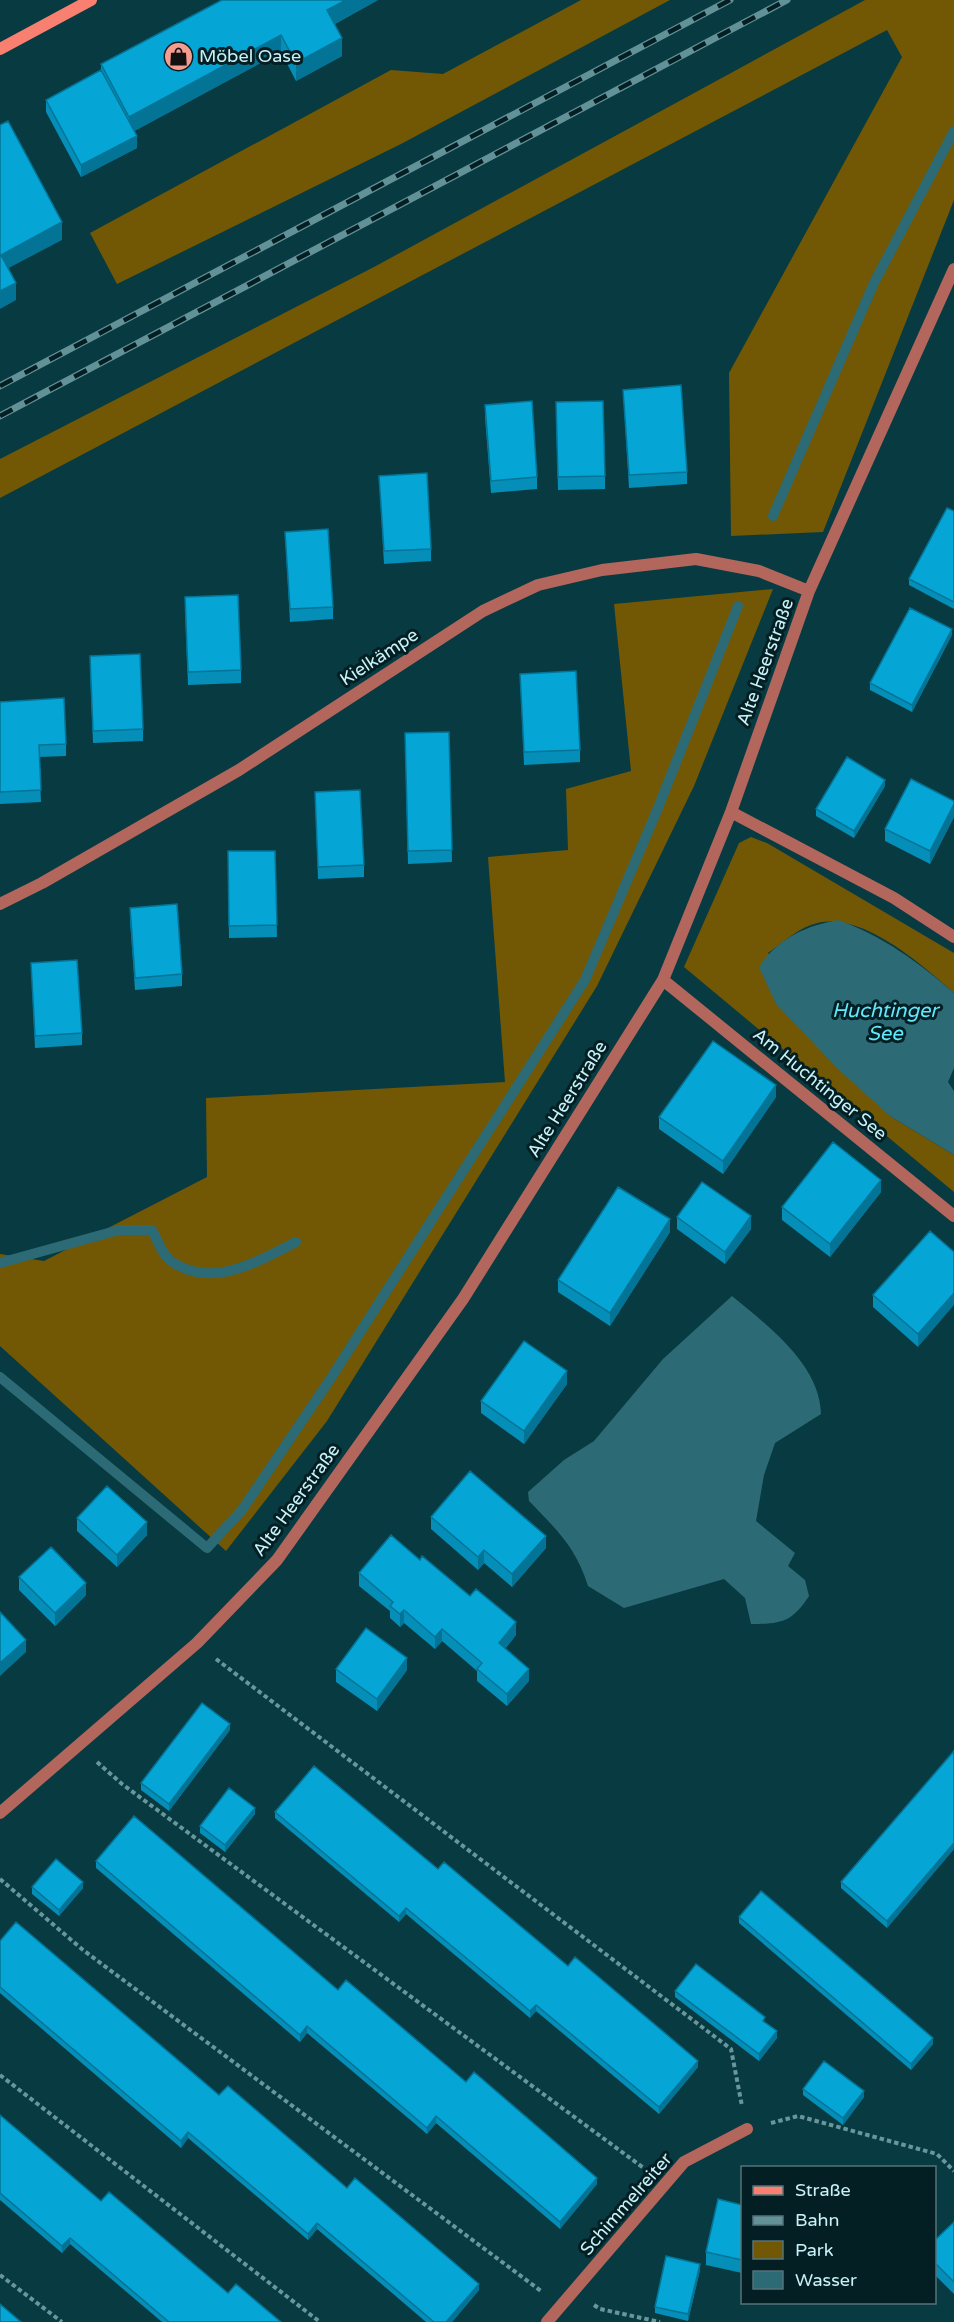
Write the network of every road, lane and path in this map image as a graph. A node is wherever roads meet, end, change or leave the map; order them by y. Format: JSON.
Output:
{"nodes":[{"id":1,"x":92,"y":0,"type":"edge"},
{"id":2,"x":0,"y":49,"type":"edge"},
{"id":3,"x":954,"y":269,"type":"edge"},
{"id":4,"x":809,"y":591,"type":"junction"},
{"id":5,"x":731,"y":812,"type":"junction"},
{"id":6,"x":0,"y":904,"type":"edge"},
{"id":7,"x":954,"y":937,"type":"edge"},
{"id":8,"x":663,"y":980,"type":"junction"},
{"id":9,"x":954,"y":1216,"type":"edge"},
{"id":10,"x":197,"y":1643,"type":"junction"},
{"id":11,"x":78,"y":1746,"type":"junction"},
{"id":12,"x":0,"y":1813,"type":"edge"},
{"id":13,"x":0,"y":1879,"type":"edge"},
{"id":14,"x":0,"y":2075,"type":"edge"},
{"id":15,"x":747,"y":2129,"type":"junction"},
{"id":16,"x":954,"y":2171,"type":"edge"},
{"id":17,"x":665,"y":2184,"type":"junction"},
{"id":18,"x":0,"y":2275,"type":"edge"},
{"id":19,"x":574,"y":2292,"type":"junction"},
{"id":20,"x":561,"y":2308,"type":"junction"},
{"id":21,"x":62,"y":2322,"type":"edge"},
{"id":22,"x":320,"y":2322,"type":"edge"},
{"id":23,"x":547,"y":2322,"type":"edge"},
{"id":24,"x":660,"y":2322,"type":"edge"}],
"edges":[{"from":1,"to":2,"type":"street"},
{"from":3,"to":4,"type":"street","name":"Alte Heerstraße"},
{"from":4,"to":5,"type":"street","name":"Alte Heerstraße"},
{"from":4,"to":6,"type":"street","name":"Kielkämpe"},
{"from":5,"to":7,"type":"street"},
{"from":5,"to":8,"type":"street","name":"Alte Heerstraße"},
{"from":8,"to":9,"type":"street","name":"Am Huchtinger See"},
{"from":8,"to":10,"type":"street","name":"Alte Heerstraße"},
{"from":10,"to":11,"type":"street","name":"Alte Heerstraße"},
{"from":10,"to":15,"type":"path"},
{"from":11,"to":12,"type":"street","name":"Alte Heerstraße"},
{"from":11,"to":17,"type":"path"},
{"from":13,"to":20,"type":"path"},
{"from":14,"to":22,"type":"path"},
{"from":15,"to":16,"type":"path"},
{"from":15,"to":17,"type":"street","name":"Schimmelreiter"},
{"from":17,"to":19,"type":"street","name":"Schimmelreiter"},
{"from":18,"to":21,"type":"path"},
{"from":19,"to":20,"type":"street","name":"Schimmelreiter"},
{"from":19,"to":24,"type":"path"},
{"from":20,"to":23,"type":"street","name":"Schimmelreiter"}]}
